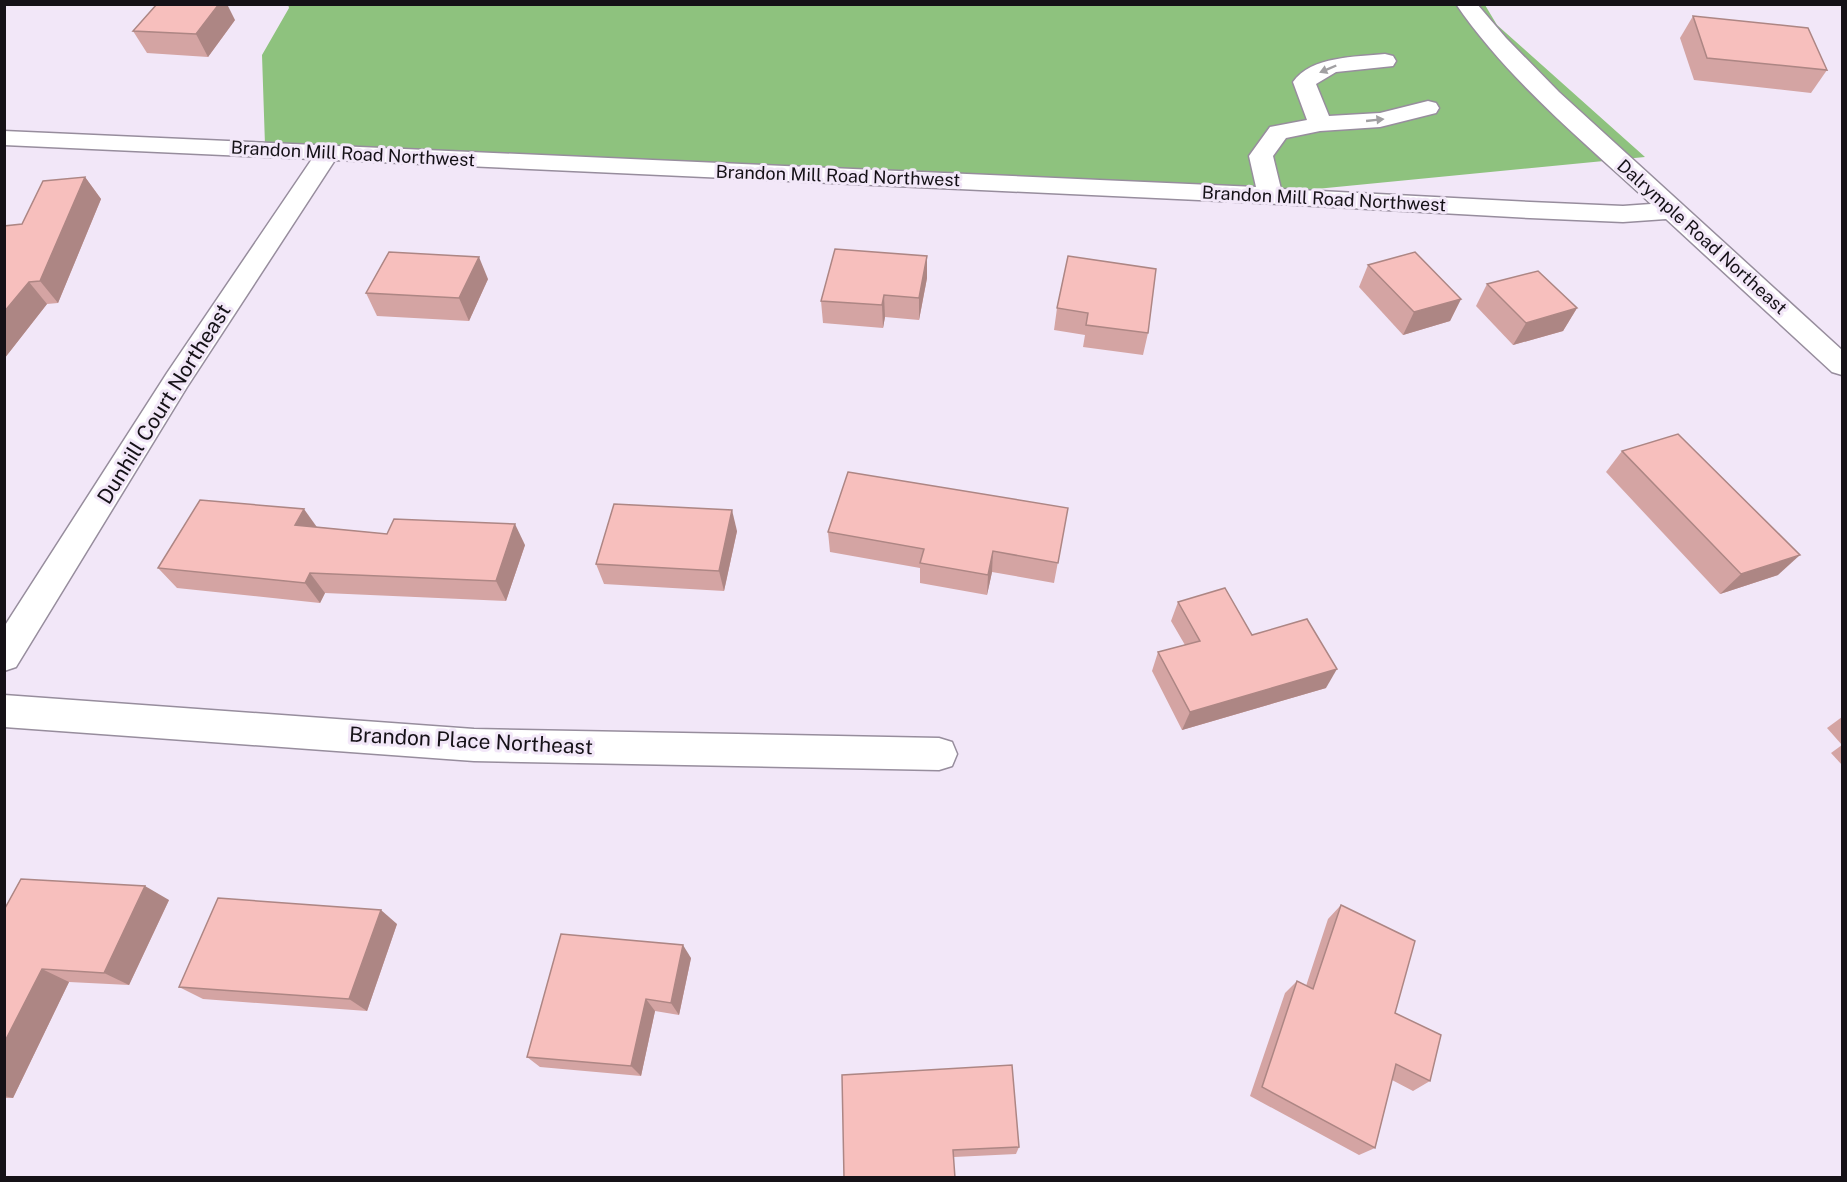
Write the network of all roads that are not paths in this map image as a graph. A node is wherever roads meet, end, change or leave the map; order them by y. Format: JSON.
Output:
{"nodes":[{"id":1,"x":1466,"y":4,"type":"edge"},
{"id":2,"x":1385,"y":61,"type":"dead end"},
{"id":3,"x":1428,"y":108,"type":"dead end"},
{"id":4,"x":1320,"y":124,"type":"junction"},
{"id":5,"x":4,"y":138,"type":"edge"},
{"id":6,"x":327,"y":154,"type":"junction"},
{"id":7,"x":1270,"y":195,"type":"junction"},
{"id":8,"x":1672,"y":211,"type":"junction"},
{"id":9,"x":1842,"y":365,"type":"edge"},
{"id":10,"x":4,"y":657,"type":"edge"},
{"id":11,"x":4,"y":711,"type":"edge"},
{"id":12,"x":939,"y":754,"type":"dead end"}],
"edges":[{"from":1,"to":8,"type":"street","name":"Dalrymple Road Northeast"},
{"from":2,"to":4,"type":"street","one_way":true},
{"from":4,"to":3,"type":"street","one_way":true},
{"from":4,"to":7,"type":"street"},
{"from":5,"to":6,"type":"street","name":"Brandon Mill Road Northwest"},
{"from":6,"to":7,"type":"street","name":"Brandon Mill Road Northwest"},
{"from":6,"to":10,"type":"street","name":"Dunhill Court Northeast"},
{"from":7,"to":8,"type":"street","name":"Brandon Mill Road Northwest"},
{"from":8,"to":9,"type":"street","name":"Dalrymple Road Northeast"},
{"from":11,"to":12,"type":"street","name":"Brandon Place Northeast"}]}
